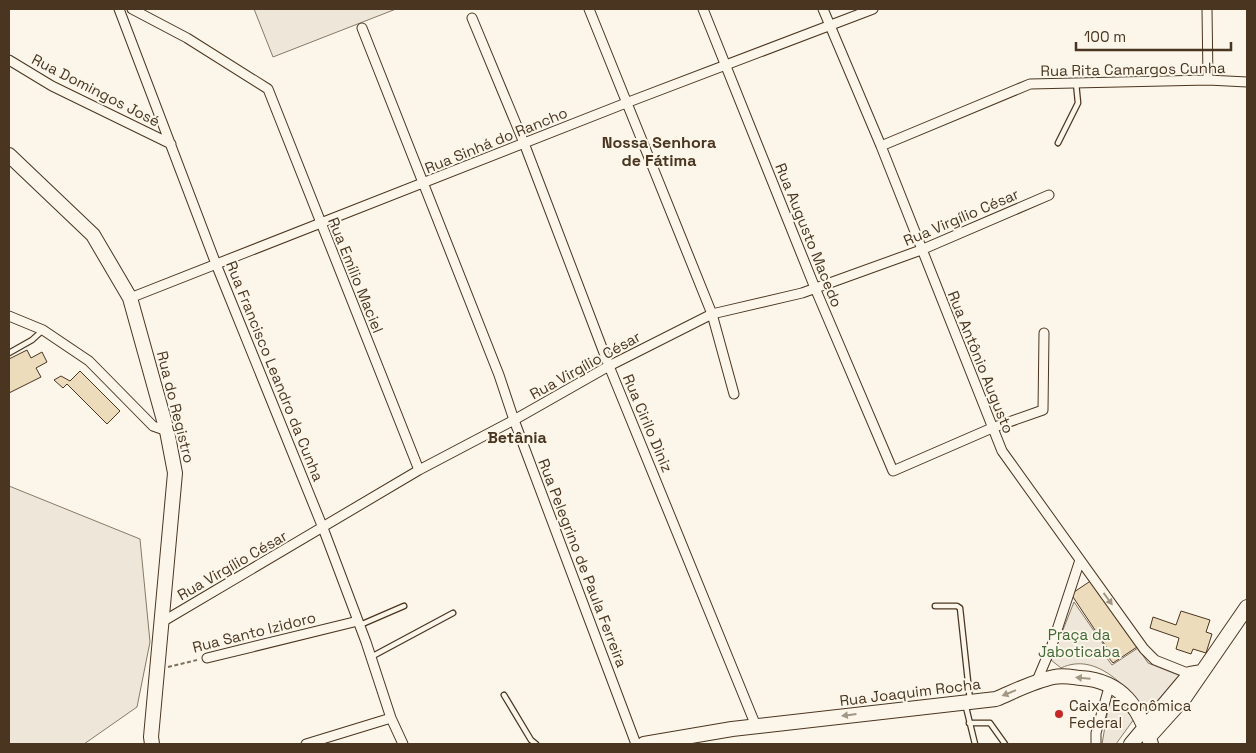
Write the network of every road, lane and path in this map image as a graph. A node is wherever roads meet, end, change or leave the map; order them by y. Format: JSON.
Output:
{"nodes":[{"id":1,"x":119,"y":9,"type":"edge"},
{"id":2,"x":132,"y":9,"type":"edge"},
{"id":3,"x":588,"y":9,"type":"edge"},
{"id":4,"x":702,"y":9,"type":"edge"},
{"id":5,"x":823,"y":9,"type":"edge"},
{"id":6,"x":873,"y":9,"type":"edge"},
{"id":7,"x":1207,"y":9,"type":"edge"},
{"id":8,"x":472,"y":18,"type":"dead end"},
{"id":9,"x":830,"y":26,"type":"junction"},
{"id":10,"x":362,"y":28,"type":"dead end"},
{"id":11,"x":9,"y":60,"type":"edge"},
{"id":12,"x":724,"y":66,"type":"junction"},
{"id":13,"x":1208,"y":80,"type":"junction"},
{"id":14,"x":1247,"y":82,"type":"edge"},
{"id":15,"x":1076,"y":83,"type":"junction"},
{"id":16,"x":626,"y":103,"type":"junction"},
{"id":17,"x":524,"y":143,"type":"junction"},
{"id":18,"x":1058,"y":143,"type":"dead end"},
{"id":19,"x":171,"y":144,"type":"junction"},
{"id":20,"x":881,"y":146,"type":"junction"},
{"id":21,"x":9,"y":155,"type":"edge"},
{"id":22,"x":422,"y":184,"type":"junction"},
{"id":23,"x":1049,"y":195,"type":"dead end"},
{"id":24,"x":320,"y":224,"type":"junction"},
{"id":25,"x":921,"y":250,"type":"junction"},
{"id":26,"x":216,"y":264,"type":"junction"},
{"id":27,"x":816,"y":288,"type":"junction"},
{"id":28,"x":130,"y":298,"type":"junction"},
{"id":29,"x":712,"y":314,"type":"junction"},
{"id":30,"x":9,"y":316,"type":"edge"},
{"id":31,"x":43,"y":330,"type":"junction"},
{"id":32,"x":1044,"y":333,"type":"dead end"},
{"id":33,"x":9,"y":353,"type":"edge"},
{"id":34,"x":608,"y":366,"type":"junction"},
{"id":35,"x":734,"y":394,"type":"dead end"},
{"id":36,"x":514,"y":420,"type":"junction"},
{"id":37,"x":992,"y":428,"type":"junction"},
{"id":38,"x":167,"y":431,"type":"junction"},
{"id":39,"x":419,"y":470,"type":"junction"},
{"id":40,"x":323,"y":528,"type":"junction"},
{"id":41,"x":1080,"y":560,"type":"junction"},
{"id":42,"x":404,"y":606,"type":"dead end"},
{"id":43,"x":935,"y":606,"type":"dead end"},
{"id":44,"x":1247,"y":607,"type":"edge"},
{"id":45,"x":454,"y":613,"type":"dead end"},
{"id":46,"x":162,"y":622,"type":"junction"},
{"id":47,"x":358,"y":623,"type":"junction"},
{"id":48,"x":371,"y":657,"type":"junction"},
{"id":49,"x":207,"y":658,"type":"joint"},
{"id":50,"x":1045,"y":662,"type":"junction"},
{"id":51,"x":157,"y":670,"type":"junction"},
{"id":52,"x":1196,"y":673,"type":"junction"},
{"id":53,"x":1055,"y":677,"type":"junction"},
{"id":54,"x":1036,"y":683,"type":"junction"},
{"id":55,"x":1110,"y":684,"type":"junction"},
{"id":56,"x":504,"y":695,"type":"dead end"},
{"id":57,"x":967,"y":702,"type":"junction"},
{"id":58,"x":391,"y":718,"type":"junction"},
{"id":59,"x":969,"y":723,"type":"junction"},
{"id":60,"x":756,"y":726,"type":"junction"},
{"id":61,"x":1149,"y":737,"type":"edge"},
{"id":62,"x":152,"y":744,"type":"edge"},
{"id":63,"x":306,"y":744,"type":"edge"},
{"id":64,"x":403,"y":744,"type":"edge"},
{"id":65,"x":536,"y":744,"type":"edge"},
{"id":66,"x":636,"y":744,"type":"edge"},
{"id":67,"x":644,"y":744,"type":"edge"},
{"id":68,"x":975,"y":744,"type":"edge"},
{"id":69,"x":1005,"y":744,"type":"edge"},
{"id":70,"x":1096,"y":744,"type":"edge"},
{"id":71,"x":1131,"y":744,"type":"edge"}],
"edges":[{"from":1,"to":19,"type":"street","name":"Rua Francisco Leandro da Cunha"},
{"from":2,"to":24,"type":"street","name":"Rua Emílio Maciel"},
{"from":3,"to":16,"type":"street"},
{"from":4,"to":12,"type":"street","name":"Rua Augusto Macedo"},
{"from":5,"to":9,"type":"street","name":"Rua Antônio Augusto"},
{"from":6,"to":9,"type":"street","name":"Rua Sinhá do Rancho"},
{"from":7,"to":13,"type":"street"},
{"from":8,"to":17,"type":"street","name":"Rua Cirilo Diniz"},
{"from":9,"to":12,"type":"street","name":"Rua Sinhá do Rancho"},
{"from":9,"to":20,"type":"street","name":"Rua Antônio Augusto"},
{"from":10,"to":22,"type":"street","name":"Rua Pelegrino de Paula Ferreira"},
{"from":11,"to":19,"type":"street","name":"Rua Domingos José"},
{"from":12,"to":16,"type":"street","name":"Rua Sinhá do Rancho"},
{"from":12,"to":27,"type":"street","name":"Rua Augusto Macedo"},
{"from":13,"to":14,"type":"street","name":"Rua Rita Camargos Cunha"},
{"from":13,"to":15,"type":"street","name":"Rua Rita Camargos Cunha"},
{"from":15,"to":18,"type":"lane"},
{"from":15,"to":20,"type":"street","name":"Rua Rita Camargos Cunha"},
{"from":16,"to":17,"type":"street","name":"Rua Sinhá do Rancho"},
{"from":16,"to":29,"type":"street"},
{"from":17,"to":22,"type":"street","name":"Rua Sinhá do Rancho"},
{"from":17,"to":34,"type":"street","name":"Rua Cirilo Diniz"},
{"from":19,"to":26,"type":"street","name":"Rua Francisco Leandro da Cunha"},
{"from":20,"to":25,"type":"street","name":"Rua Antônio Augusto"},
{"from":21,"to":28,"type":"main road","name":"Rua do Registro"},
{"from":22,"to":24,"type":"street","name":"Rua Sinhá do Rancho"},
{"from":22,"to":36,"type":"street","name":"Rua Pelegrino de Paula Ferreira"},
{"from":23,"to":25,"type":"street","name":"Rua Virgílio César"},
{"from":24,"to":26,"type":"street","name":"Rua Sinhá do Rancho"},
{"from":24,"to":39,"type":"street","name":"Rua Emílio Maciel"},
{"from":25,"to":27,"type":"street","name":"Rua Virgílio César"},
{"from":25,"to":37,"type":"street","name":"Rua Antônio Augusto"},
{"from":26,"to":28,"type":"street","name":"Rua Sinhá do Rancho"},
{"from":26,"to":40,"type":"street","name":"Rua Francisco Leandro da Cunha"},
{"from":27,"to":29,"type":"street","name":"Rua Virgílio César"},
{"from":27,"to":37,"type":"street","name":"Rua Augusto Macedo"},
{"from":28,"to":38,"type":"main road","name":"Rua do Registro"},
{"from":29,"to":34,"type":"street","name":"Rua Virgílio César"},
{"from":29,"to":35,"type":"street"},
{"from":30,"to":31,"type":"street"},
{"from":31,"to":33,"type":"lane"},
{"from":31,"to":38,"type":"street"},
{"from":32,"to":37,"type":"street"},
{"from":34,"to":36,"type":"street","name":"Rua Virgílio César"},
{"from":34,"to":60,"type":"street","name":"Rua Cirilo Diniz"},
{"from":36,"to":39,"type":"street","name":"Rua Virgílio César"},
{"from":36,"to":66,"type":"street","name":"Rua Pelegrino de Paula Ferreira"},
{"from":37,"to":41,"type":"street","name":"Rua Antônio Augusto"},
{"from":38,"to":46,"type":"main road","name":"Rua do Registro"},
{"from":39,"to":40,"type":"street","name":"Rua Virgílio César"},
{"from":40,"to":46,"type":"street","name":"Rua Virgílio César"},
{"from":40,"to":47,"type":"street","name":"Rua Francisco Leandro da Cunha"},
{"from":41,"to":50,"type":"street"},
{"from":41,"to":52,"type":"street","name":"Rua Antônio Augusto","one_way":true},
{"from":42,"to":47,"type":"lane"},
{"from":43,"to":57,"type":"lane"},
{"from":44,"to":52,"type":"main road"},
{"from":45,"to":48,"type":"lane"},
{"from":46,"to":51,"type":"main road","name":"Rua do Registro"},
{"from":47,"to":48,"type":"street","name":"Rua Francisco Leandro da Cunha"},
{"from":47,"to":49,"type":"street","name":"Rua Santo Izidoro"},
{"from":48,"to":58,"type":"street","name":"Rua Francisco Leandro da Cunha"},
{"from":49,"to":51,"type":"path","name":"Rua Santo Izidoro"},
{"from":50,"to":53,"type":"street"},
{"from":50,"to":54,"type":"street"},
{"from":51,"to":62,"type":"main road","name":"Rua do Registro"},
{"from":52,"to":61,"type":"main road"},
{"from":53,"to":54,"type":"main road","name":"Rua Joaquim Rocha"},
{"from":55,"to":53,"type":"main road","name":"Rua Joaquim Rocha","one_way":true},
{"from":54,"to":57,"type":"main road","name":"Rua Joaquim Rocha","one_way":true},
{"from":55,"to":61,"type":"main road","name":"Rua Joaquim Rocha"},
{"from":55,"to":70,"type":"street"},
{"from":56,"to":65,"type":"lane"},
{"from":57,"to":59,"type":"lane"},
{"from":57,"to":60,"type":"main road","name":"Rua Joaquim Rocha","one_way":true},
{"from":58,"to":63,"type":"street"},
{"from":58,"to":64,"type":"street","name":"Rua Francisco Leandro da Cunha"},
{"from":59,"to":68,"type":"lane"},
{"from":59,"to":69,"type":"lane"},
{"from":60,"to":67,"type":"main road","name":"Rua Joaquim Rocha"},
{"from":61,"to":71,"type":"main road"}]}
